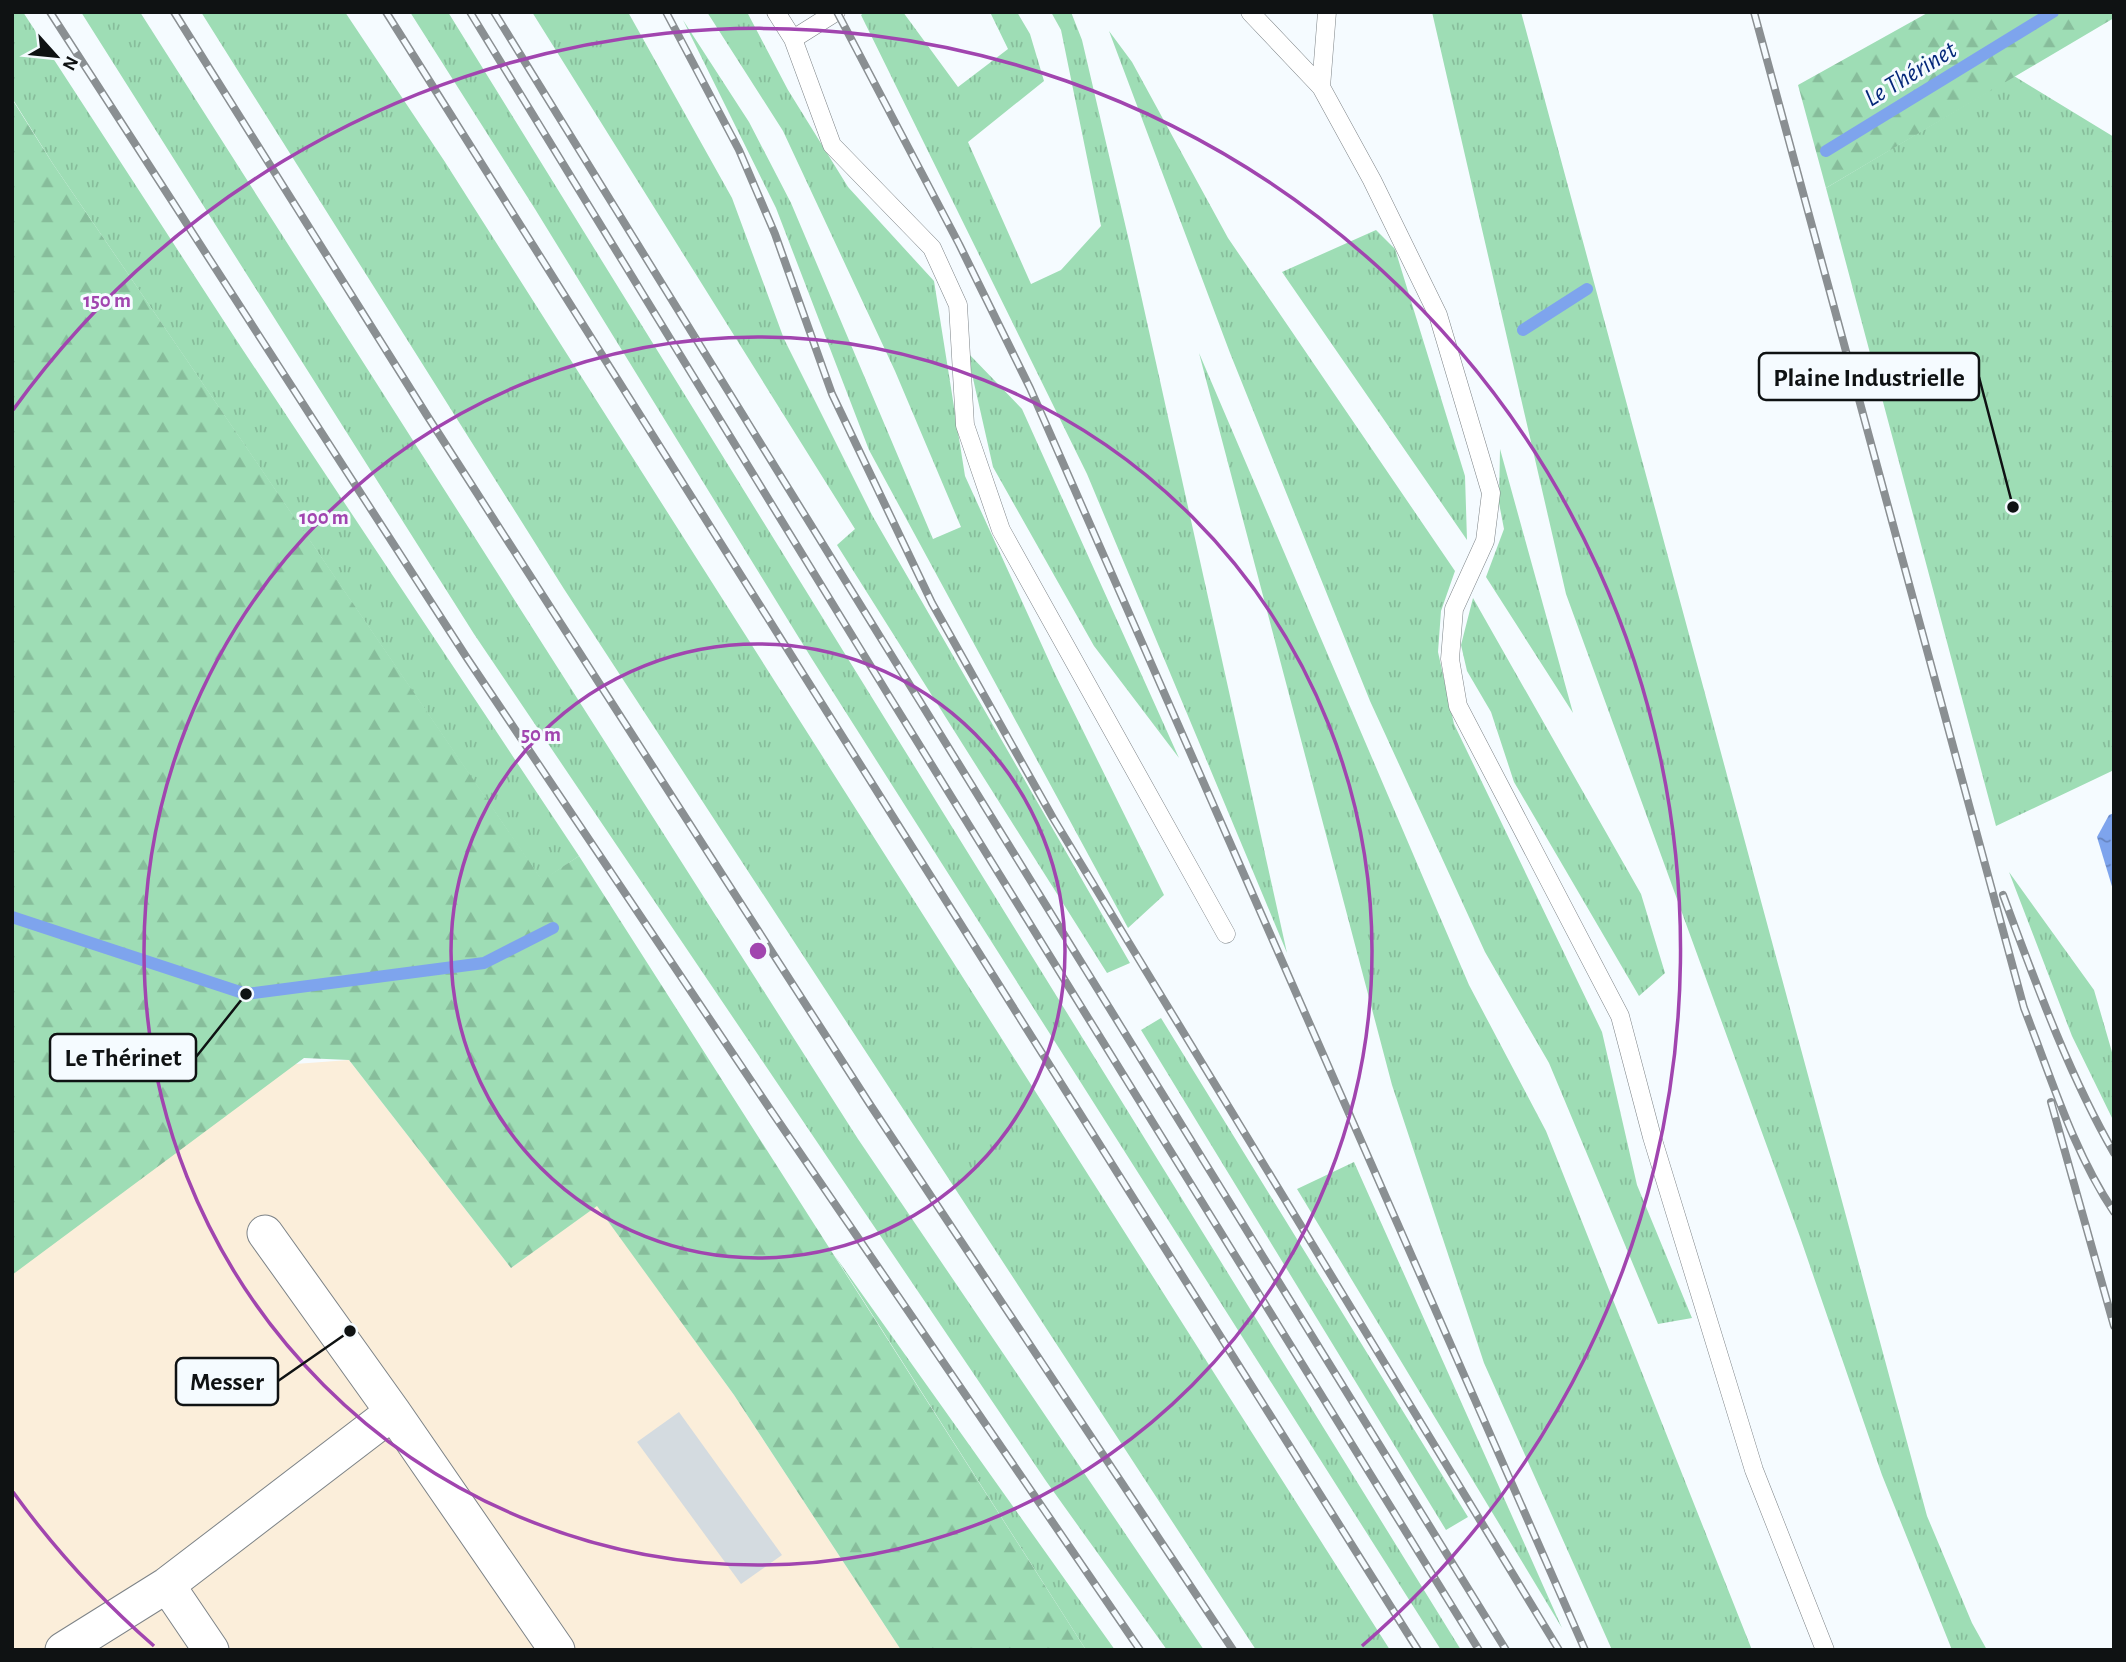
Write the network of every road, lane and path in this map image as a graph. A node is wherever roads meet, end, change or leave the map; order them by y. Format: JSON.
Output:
{"nodes":[{"id":1,"x":776,"y":12,"type":"edge"},
{"id":2,"x":836,"y":12,"type":"edge"},
{"id":3,"x":1250,"y":12,"type":"edge"},
{"id":4,"x":1327,"y":12,"type":"edge"},
{"id":5,"x":793,"y":39,"type":"junction"},
{"id":6,"x":1321,"y":87,"type":"junction"},
{"id":7,"x":1226,"y":934,"type":"dead end"},
{"id":8,"x":265,"y":1233,"type":"dead end"},
{"id":9,"x":393,"y":1412,"type":"junction"},
{"id":10,"x":167,"y":1585,"type":"junction"},
{"id":11,"x":63,"y":1650,"type":"edge"},
{"id":12,"x":211,"y":1650,"type":"edge"},
{"id":13,"x":557,"y":1650,"type":"edge"},
{"id":14,"x":1825,"y":1650,"type":"edge"}],
"edges":[{"from":1,"to":5,"type":"lane"},
{"from":2,"to":5,"type":"lane"},
{"from":3,"to":6,"type":"lane"},
{"from":4,"to":6,"type":"lane"},
{"from":5,"to":7,"type":"lane"},
{"from":6,"to":14,"type":"lane"},
{"from":8,"to":9,"type":"street"},
{"from":9,"to":10,"type":"street"},
{"from":9,"to":13,"type":"street"},
{"from":10,"to":11,"type":"street"},
{"from":10,"to":12,"type":"street"}]}
